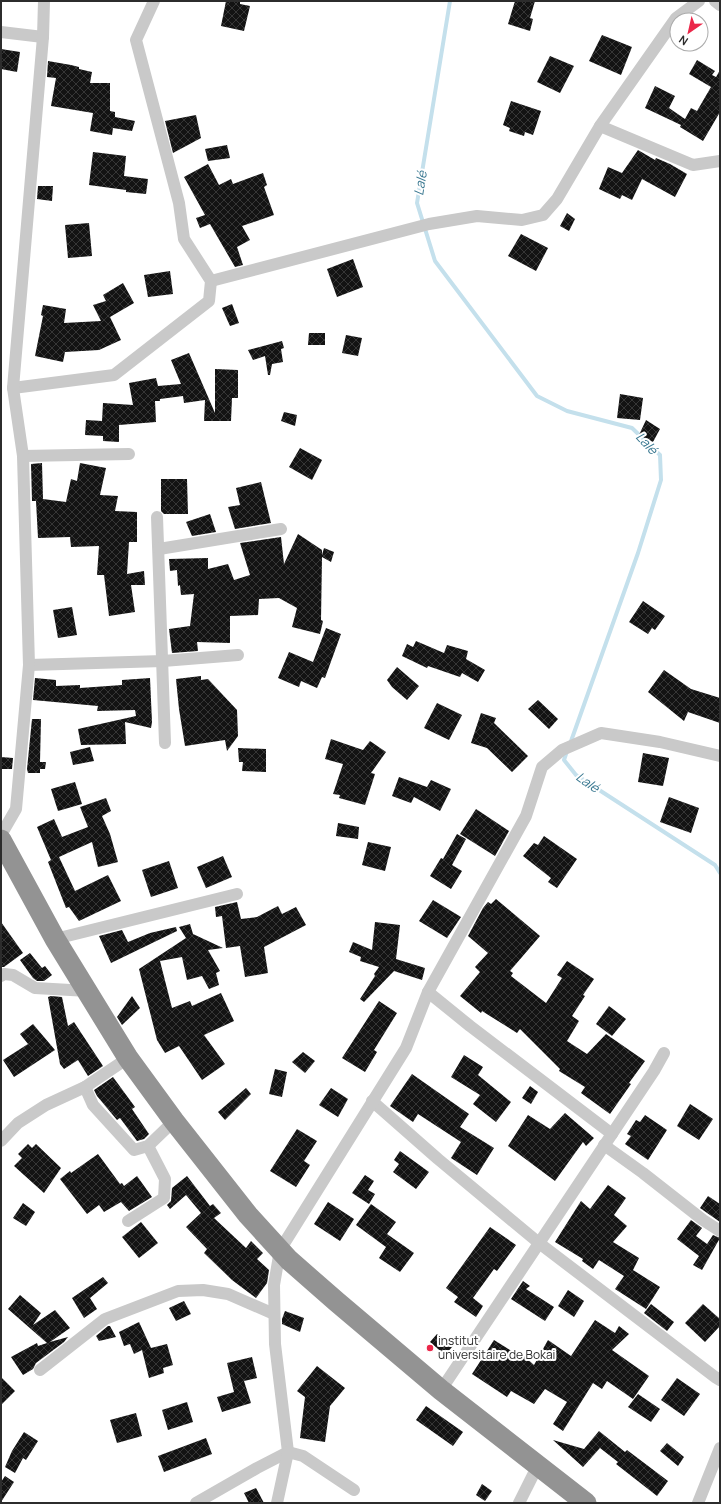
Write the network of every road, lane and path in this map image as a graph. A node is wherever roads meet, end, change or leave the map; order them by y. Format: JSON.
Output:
{"nodes":[{"id":1,"x":44,"y":1,"type":"edge"},
{"id":2,"x":154,"y":1,"type":"edge"},
{"id":3,"x":699,"y":1,"type":"edge"},
{"id":4,"x":715,"y":1,"type":"edge"},
{"id":5,"x":720,"y":5,"type":"edge"},
{"id":6,"x":1,"y":32,"type":"edge"},
{"id":7,"x":43,"y":37,"type":"junction"},
{"id":8,"x":600,"y":126,"type":"junction"},
{"id":9,"x":720,"y":161,"type":"edge"},
{"id":10,"x":211,"y":281,"type":"junction"},
{"id":11,"x":13,"y":388,"type":"junction"},
{"id":12,"x":129,"y":454,"type":"dead end"},
{"id":13,"x":23,"y":456,"type":"junction"},
{"id":14,"x":157,"y":517,"type":"dead end"},
{"id":15,"x":281,"y":529,"type":"dead end"},
{"id":16,"x":159,"y":549,"type":"junction"},
{"id":17,"x":238,"y":655,"type":"dead end"},
{"id":18,"x":163,"y":661,"type":"junction"},
{"id":19,"x":29,"y":665,"type":"junction"},
{"id":20,"x":164,"y":743,"type":"dead end"},
{"id":21,"x":720,"y":756,"type":"edge"},
{"id":22,"x":1,"y":835,"type":"edge"},
{"id":23,"x":1,"y":840,"type":"edge"},
{"id":24,"x":237,"y":894,"type":"dead end"},
{"id":25,"x":55,"y":939,"type":"junction"},
{"id":26,"x":1,"y":976,"type":"edge"},
{"id":27,"x":88,"y":991,"type":"junction"},
{"id":28,"x":428,"y":992,"type":"junction"},
{"id":29,"x":664,"y":1053,"type":"dead end"},
{"id":30,"x":128,"y":1058,"type":"junction"},
{"id":31,"x":85,"y":1088,"type":"junction"},
{"id":32,"x":372,"y":1101,"type":"junction"},
{"id":33,"x":174,"y":1121,"type":"junction"},
{"id":34,"x":612,"y":1134,"type":"junction"},
{"id":35,"x":1,"y":1141,"type":"edge"},
{"id":36,"x":604,"y":1145,"type":"junction"},
{"id":37,"x":148,"y":1146,"type":"junction"},
{"id":38,"x":128,"y":1221,"type":"dead end"},
{"id":39,"x":720,"y":1231,"type":"edge"},
{"id":40,"x":539,"y":1243,"type":"junction"},
{"id":41,"x":280,"y":1250,"type":"junction"},
{"id":42,"x":274,"y":1314,"type":"junction"},
{"id":43,"x":40,"y":1370,"type":"dead end"},
{"id":44,"x":720,"y":1380,"type":"edge"},
{"id":45,"x":441,"y":1390,"type":"junction"},
{"id":46,"x":720,"y":1448,"type":"edge"},
{"id":47,"x":288,"y":1452,"type":"junction"},
{"id":48,"x":538,"y":1465,"type":"junction"},
{"id":49,"x":354,"y":1490,"type":"dead end"},
{"id":50,"x":196,"y":1503,"type":"edge"},
{"id":51,"x":277,"y":1503,"type":"edge"},
{"id":52,"x":519,"y":1503,"type":"edge"},
{"id":53,"x":586,"y":1503,"type":"edge"},
{"id":54,"x":698,"y":1503,"type":"edge"}],
"edges":[{"from":1,"to":7,"type":"street"},
{"from":2,"to":10,"type":"street"},
{"from":3,"to":8,"type":"street"},
{"from":4,"to":5,"type":"street"},
{"from":6,"to":7,"type":"street"},
{"from":7,"to":11,"type":"street"},
{"from":8,"to":9,"type":"street"},
{"from":8,"to":10,"type":"street"},
{"from":10,"to":11,"type":"street"},
{"from":11,"to":13,"type":"street"},
{"from":12,"to":13,"type":"street"},
{"from":13,"to":19,"type":"street"},
{"from":14,"to":16,"type":"street"},
{"from":15,"to":16,"type":"street"},
{"from":16,"to":18,"type":"street"},
{"from":17,"to":18,"type":"street"},
{"from":18,"to":19,"type":"street"},
{"from":18,"to":20,"type":"street"},
{"from":19,"to":22,"type":"street"},
{"from":21,"to":28,"type":"street"},
{"from":23,"to":25,"type":"highway"},
{"from":24,"to":25,"type":"street"},
{"from":25,"to":27,"type":"highway"},
{"from":26,"to":27,"type":"street"},
{"from":27,"to":30,"type":"highway"},
{"from":28,"to":32,"type":"street"},
{"from":28,"to":34,"type":"street"},
{"from":29,"to":34,"type":"street"},
{"from":30,"to":31,"type":"street"},
{"from":30,"to":33,"type":"highway"},
{"from":31,"to":35,"type":"street"},
{"from":31,"to":37,"type":"street"},
{"from":32,"to":40,"type":"street"},
{"from":32,"to":41,"type":"street"},
{"from":33,"to":37,"type":"street"},
{"from":33,"to":41,"type":"highway"},
{"from":34,"to":36,"type":"street"},
{"from":36,"to":39,"type":"street"},
{"from":36,"to":40,"type":"street"},
{"from":37,"to":38,"type":"street"},
{"from":40,"to":44,"type":"street"},
{"from":40,"to":45,"type":"street"},
{"from":41,"to":42,"type":"street"},
{"from":41,"to":45,"type":"highway"},
{"from":42,"to":43,"type":"street"},
{"from":42,"to":47,"type":"street"},
{"from":45,"to":48,"type":"highway"},
{"from":46,"to":54,"type":"street"},
{"from":47,"to":49,"type":"street"},
{"from":47,"to":50,"type":"street"},
{"from":47,"to":51,"type":"street"},
{"from":48,"to":52,"type":"street"},
{"from":48,"to":53,"type":"highway"}]}
